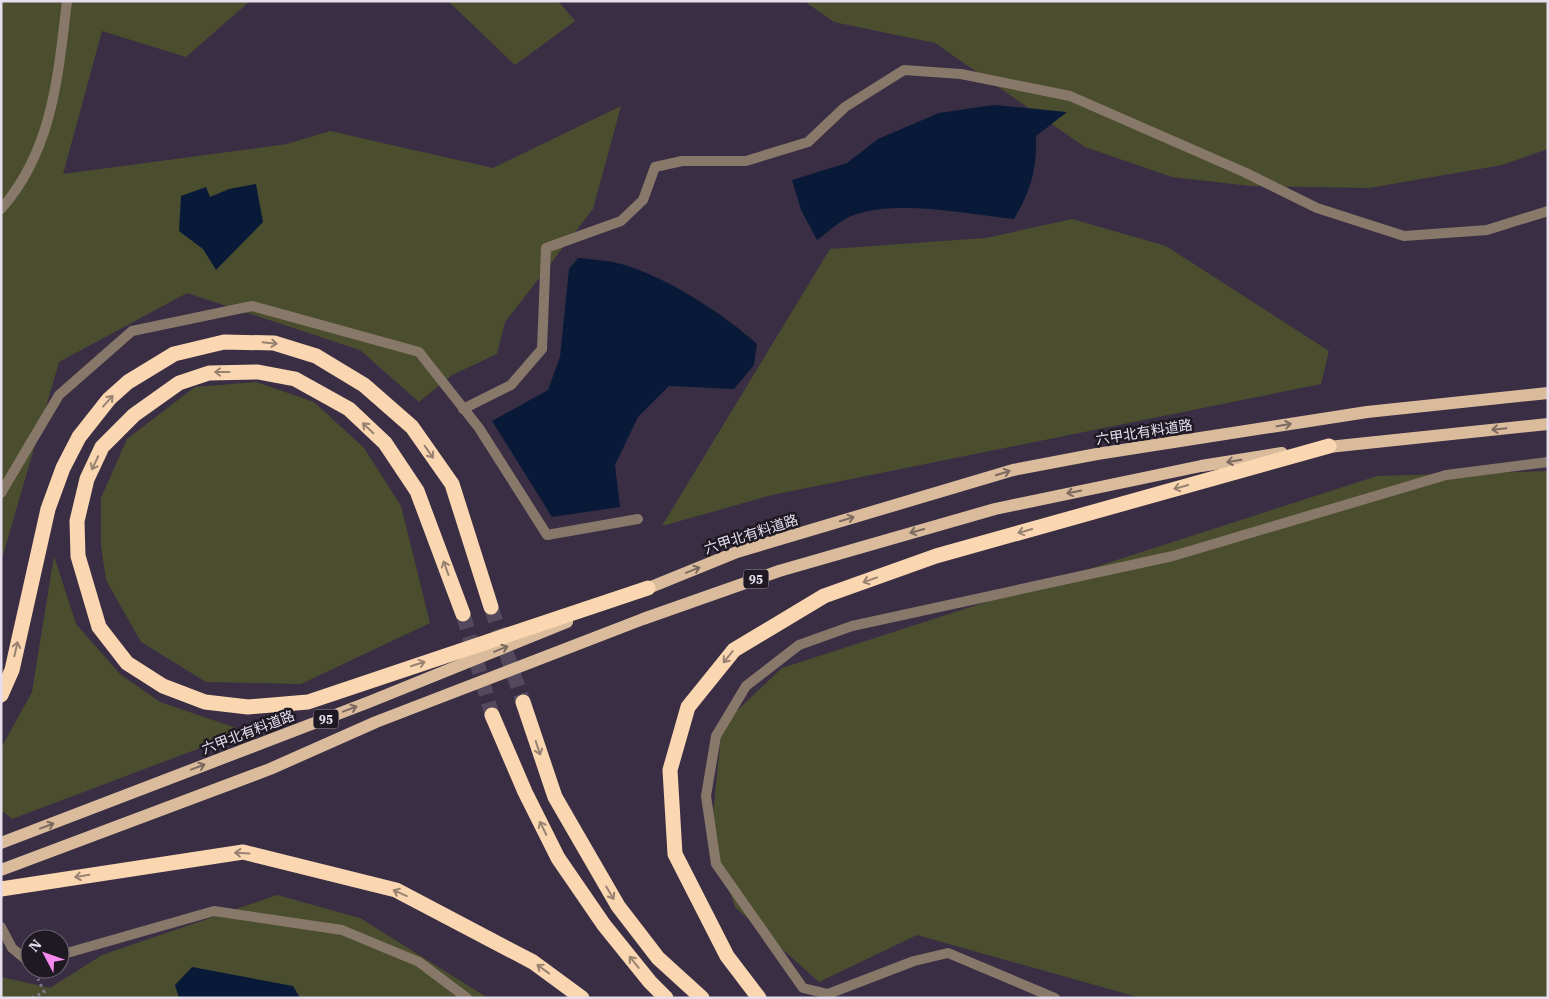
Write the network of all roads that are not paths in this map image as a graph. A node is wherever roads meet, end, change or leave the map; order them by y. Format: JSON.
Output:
{"nodes":[{"id":1,"x":67,"y":1,"type":"edge"},
{"id":2,"x":1,"y":209,"type":"edge"},
{"id":3,"x":1548,"y":211,"type":"edge"},
{"id":4,"x":1548,"y":393,"type":"edge"},
{"id":5,"x":463,"y":409,"type":"junction"},
{"id":6,"x":1548,"y":424,"type":"edge"},
{"id":7,"x":1329,"y":446,"type":"junction"},
{"id":8,"x":1548,"y":462,"type":"edge"},
{"id":9,"x":1,"y":492,"type":"edge"},
{"id":10,"x":638,"y":519,"type":"dead end"},
{"id":11,"x":648,"y":588,"type":"junction"},
{"id":12,"x":491,"y":607,"type":"tunnel mouth"},
{"id":13,"x":463,"y":614,"type":"tunnel mouth"},
{"id":14,"x":1,"y":695,"type":"edge"},
{"id":15,"x":523,"y":702,"type":"tunnel mouth"},
{"id":16,"x":492,"y":715,"type":"tunnel mouth"},
{"id":17,"x":1,"y":843,"type":"edge"},
{"id":18,"x":1,"y":870,"type":"edge"},
{"id":19,"x":1,"y":889,"type":"edge"},
{"id":20,"x":1,"y":927,"type":"edge"},
{"id":21,"x":70,"y":952,"type":"edge"},
{"id":22,"x":20,"y":955,"type":"edge"},
{"id":23,"x":467,"y":998,"type":"edge"},
{"id":24,"x":582,"y":998,"type":"edge"},
{"id":25,"x":666,"y":998,"type":"edge"},
{"id":26,"x":702,"y":998,"type":"edge"},
{"id":27,"x":759,"y":998,"type":"edge"},
{"id":28,"x":1055,"y":998,"type":"edge"}],
"edges":[{"from":1,"to":2,"type":"street"},
{"from":3,"to":5,"type":"street"},
{"from":11,"to":4,"type":"main road","name":"六甲北有料道路","number":"95","one_way":true},
{"from":5,"to":9,"type":"street"},
{"from":5,"to":10,"type":"street"},
{"from":6,"to":7,"type":"main road","number":"95","one_way":true},
{"from":7,"to":18,"type":"main road","number":"95","one_way":true},
{"from":7,"to":27,"type":"highway","one_way":true},
{"from":8,"to":28,"type":"street"},
{"from":13,"to":11,"type":"highway","one_way":true},
{"from":17,"to":11,"type":"main road","name":"六甲北有料道路","number":"95","one_way":true},
{"from":14,"to":12,"type":"highway","one_way":true},
{"from":15,"to":26,"type":"highway","one_way":true},
{"from":25,"to":16,"type":"highway","one_way":true},
{"from":24,"to":19,"type":"highway","one_way":true},
{"from":20,"to":22,"type":"street"},
{"from":21,"to":23,"type":"street"}]}
